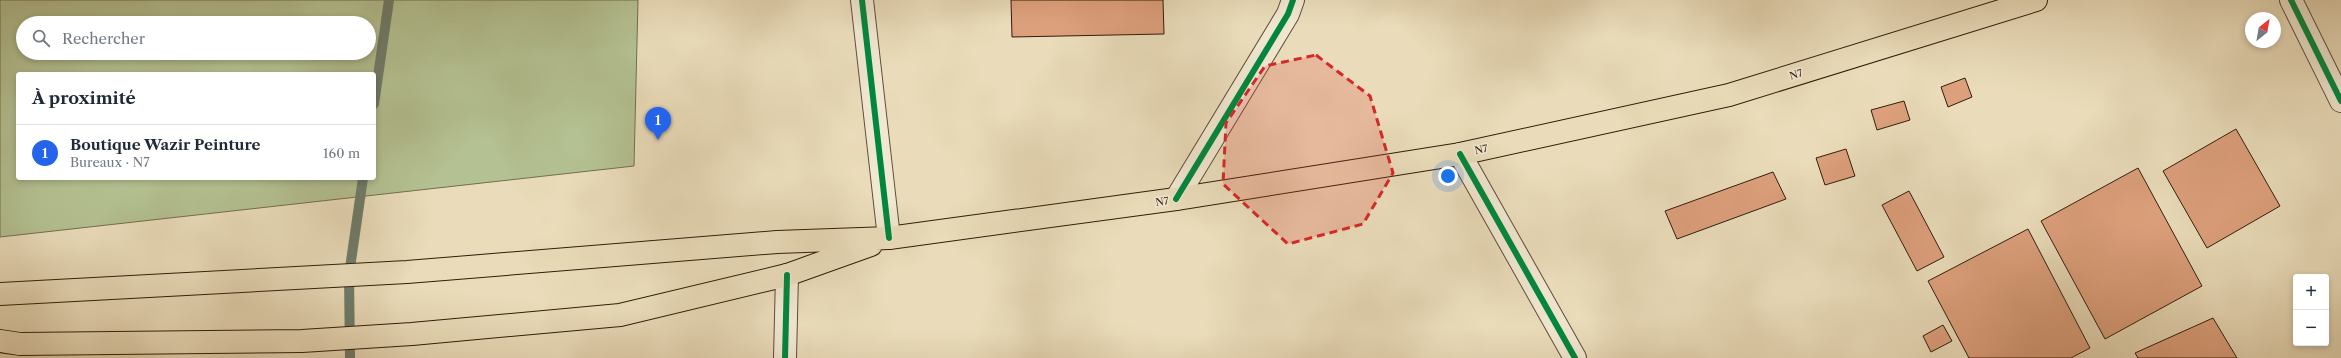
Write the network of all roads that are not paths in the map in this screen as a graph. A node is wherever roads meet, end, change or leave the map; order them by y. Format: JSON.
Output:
{"nodes":[{"id":1,"x":862,"y":0,"type":"edge"},
{"id":2,"x":1293,"y":0,"type":"edge"},
{"id":3,"x":2036,"y":0,"type":"edge"},
{"id":4,"x":2291,"y":0,"type":"edge"},
{"id":5,"x":2341,"y":101,"type":"edge"},
{"id":6,"x":1460,"y":154,"type":"junction"},
{"id":7,"x":1176,"y":199,"type":"junction"},
{"id":8,"x":889,"y":238,"type":"junction"},
{"id":9,"x":787,"y":275,"type":"junction"},
{"id":10,"x":0,"y":294,"type":"edge"},
{"id":11,"x":0,"y":341,"type":"edge"},
{"id":12,"x":785,"y":358,"type":"edge"},
{"id":13,"x":1575,"y":358,"type":"edge"}],
"edges":[{"from":1,"to":8,"type":"street"},
{"from":2,"to":7,"type":"street"},
{"from":3,"to":6,"type":"main road","name":"N7"},
{"from":4,"to":5,"type":"street"},
{"from":6,"to":7,"type":"main road","name":"N7"},
{"from":6,"to":13,"type":"street"},
{"from":7,"to":8,"type":"main road","name":"N7"},
{"from":8,"to":9,"type":"main road"},
{"from":8,"to":10,"type":"main road"},
{"from":9,"to":11,"type":"main road"},
{"from":9,"to":12,"type":"street"}]}
